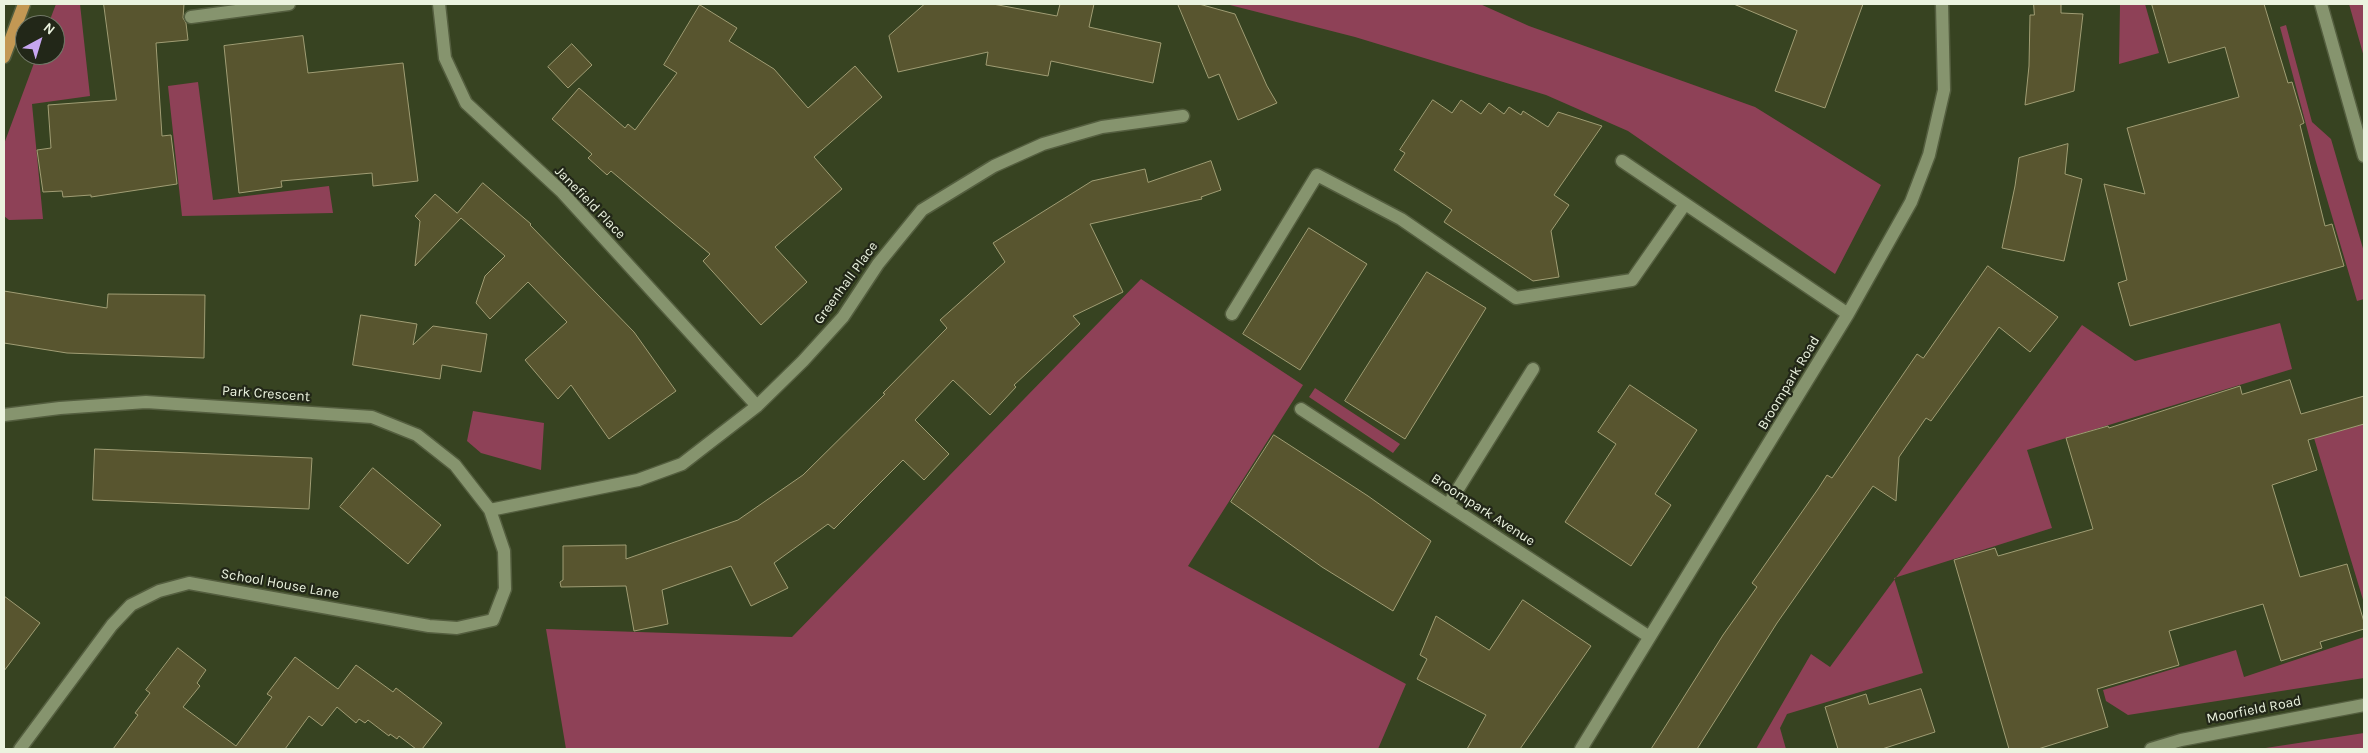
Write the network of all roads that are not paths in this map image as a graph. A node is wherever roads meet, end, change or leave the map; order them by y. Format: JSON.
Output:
{"nodes":[{"id":1,"x":24,"y":4,"type":"edge"},
{"id":2,"x":289,"y":4,"type":"edge"},
{"id":3,"x":439,"y":4,"type":"edge"},
{"id":4,"x":1942,"y":4,"type":"edge"},
{"id":5,"x":2321,"y":4,"type":"edge"},
{"id":6,"x":190,"y":18,"type":"dead end"},
{"id":7,"x":4,"y":57,"type":"edge"},
{"id":8,"x":1183,"y":116,"type":"dead end"},
{"id":9,"x":2364,"y":156,"type":"edge"},
{"id":10,"x":1622,"y":161,"type":"dead end"},
{"id":11,"x":1685,"y":204,"type":"junction"},
{"id":12,"x":1232,"y":314,"type":"dead end"},
{"id":13,"x":1848,"y":314,"type":"junction"},
{"id":14,"x":1533,"y":369,"type":"dead end"},
{"id":15,"x":757,"y":406,"type":"junction"},
{"id":16,"x":1301,"y":409,"type":"dead end"},
{"id":17,"x":4,"y":415,"type":"edge"},
{"id":18,"x":1448,"y":505,"type":"junction"},
{"id":19,"x":490,"y":510,"type":"junction"},
{"id":20,"x":1648,"y":636,"type":"junction"},
{"id":21,"x":2364,"y":705,"type":"edge"},
{"id":22,"x":20,"y":749,"type":"edge"},
{"id":23,"x":1581,"y":749,"type":"edge"},
{"id":24,"x":2151,"y":749,"type":"edge"}],
"edges":[{"from":1,"to":7,"type":"main road"},
{"from":2,"to":6,"type":"street"},
{"from":3,"to":15,"type":"street","name":"Janefield Place"},
{"from":4,"to":13,"type":"street","name":"Broompark Road"},
{"from":5,"to":9,"type":"street"},
{"from":8,"to":15,"type":"street","name":"Greenhall Place"},
{"from":10,"to":11,"type":"street"},
{"from":11,"to":12,"type":"street"},
{"from":11,"to":13,"type":"street"},
{"from":13,"to":20,"type":"street","name":"Broompark Road"},
{"from":14,"to":18,"type":"street"},
{"from":15,"to":19,"type":"street","name":"Greenhall Place"},
{"from":16,"to":18,"type":"street","name":"Broompark Avenue"},
{"from":17,"to":19,"type":"street","name":"Park Crescent"},
{"from":18,"to":20,"type":"street","name":"Broompark Avenue"},
{"from":19,"to":22,"type":"street","name":"School House Lane"},
{"from":20,"to":23,"type":"street","name":"Broompark Road"},
{"from":21,"to":24,"type":"street","name":"Moorfield Road"}]}
